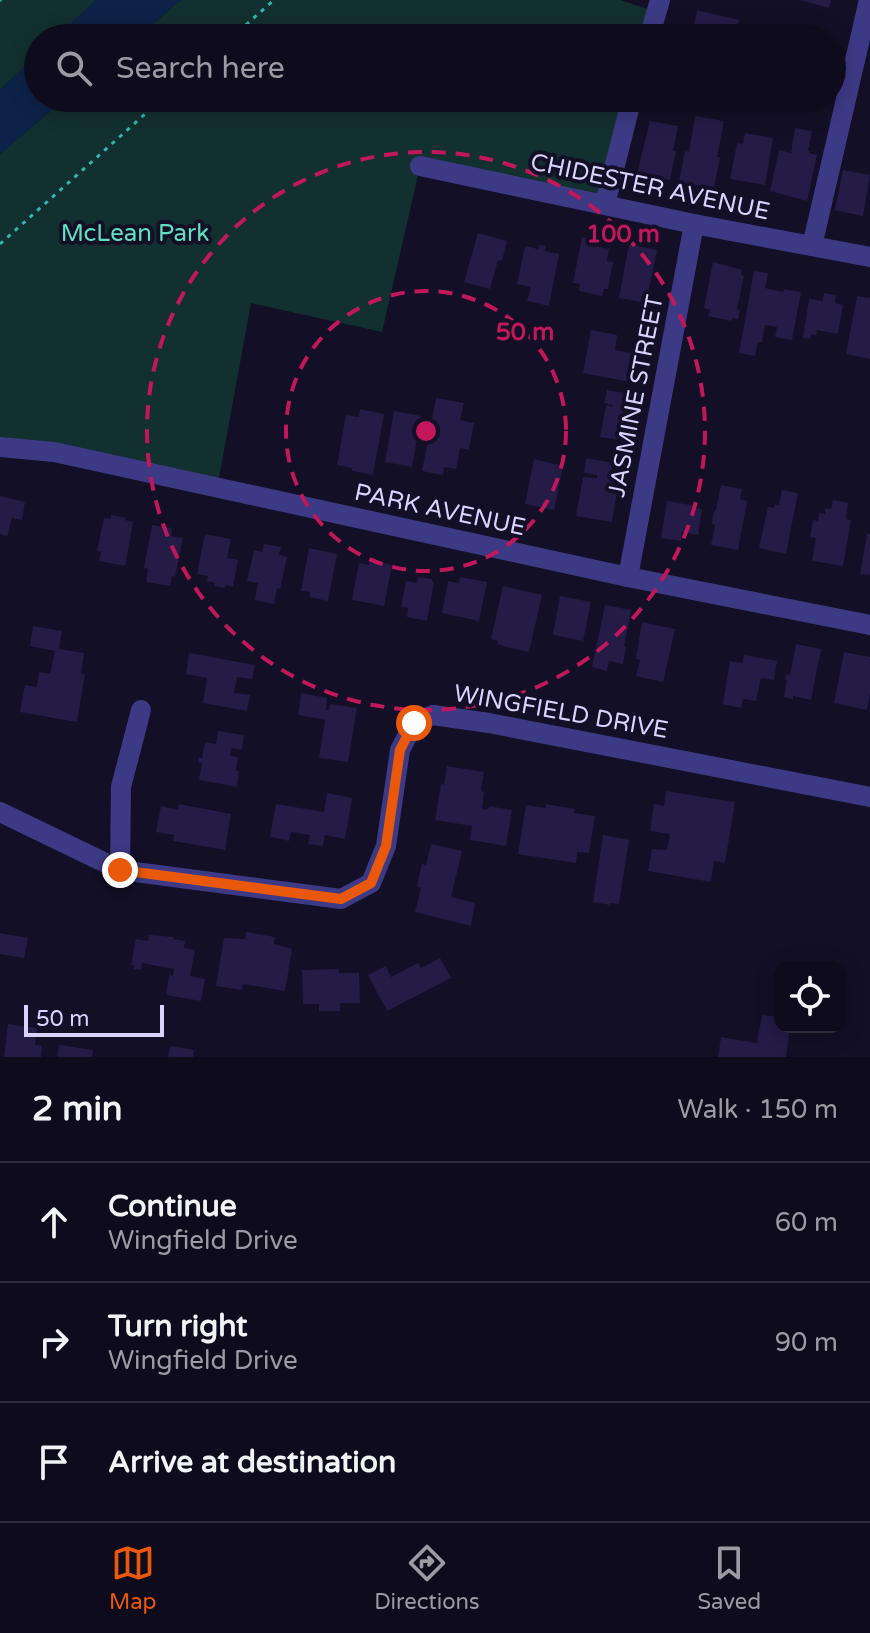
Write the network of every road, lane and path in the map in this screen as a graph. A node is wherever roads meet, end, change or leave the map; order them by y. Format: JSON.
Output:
{"nodes":[{"id":1,"x":274,"y":0,"type":"edge"},
{"id":2,"x":660,"y":0,"type":"edge"},
{"id":3,"x":869,"y":0,"type":"edge"},
{"id":4,"x":247,"y":24,"type":"edge"},
{"id":5,"x":653,"y":24,"type":"edge"},
{"id":6,"x":846,"y":99,"type":"edge"},
{"id":7,"x":147,"y":112,"type":"edge"},
{"id":8,"x":628,"y":112,"type":"edge"},
{"id":9,"x":843,"y":112,"type":"edge"},
{"id":10,"x":420,"y":166,"type":"dead end"},
{"id":11,"x":605,"y":204,"type":"junction"},
{"id":12,"x":694,"y":224,"type":"junction"},
{"id":13,"x":0,"y":244,"type":"edge"},
{"id":14,"x":812,"y":246,"type":"junction"},
{"id":15,"x":870,"y":257,"type":"edge"},
{"id":16,"x":0,"y":447,"type":"edge"},
{"id":17,"x":628,"y":577,"type":"junction"},
{"id":18,"x":870,"y":625,"type":"edge"},
{"id":19,"x":141,"y":710,"type":"dead end"},
{"id":20,"x":870,"y":797,"type":"edge"},
{"id":21,"x":0,"y":812,"type":"edge"},
{"id":22,"x":120,"y":870,"type":"junction"}],
"edges":[{"from":1,"to":4,"type":"path"},
{"from":2,"to":5,"type":"street"},
{"from":3,"to":6,"type":"street"},
{"from":7,"to":13,"type":"path"},
{"from":8,"to":11,"type":"street"},
{"from":9,"to":14,"type":"street"},
{"from":10,"to":11,"type":"street","name":"CHIDESTER AVENUE"},
{"from":11,"to":12,"type":"street","name":"CHIDESTER AVENUE"},
{"from":12,"to":14,"type":"street","name":"CHIDESTER AVENUE"},
{"from":12,"to":17,"type":"street","name":"JASMINE STREET"},
{"from":14,"to":15,"type":"street","name":"CHIDESTER AVENUE"},
{"from":16,"to":17,"type":"street","name":"PARK AVENUE"},
{"from":17,"to":18,"type":"street","name":"PARK AVENUE"},
{"from":19,"to":22,"type":"street"},
{"from":20,"to":22,"type":"street","name":"WINGFIELD DRIVE"},
{"from":21,"to":22,"type":"street","name":"WINGFIELD DRIVE"}]}
